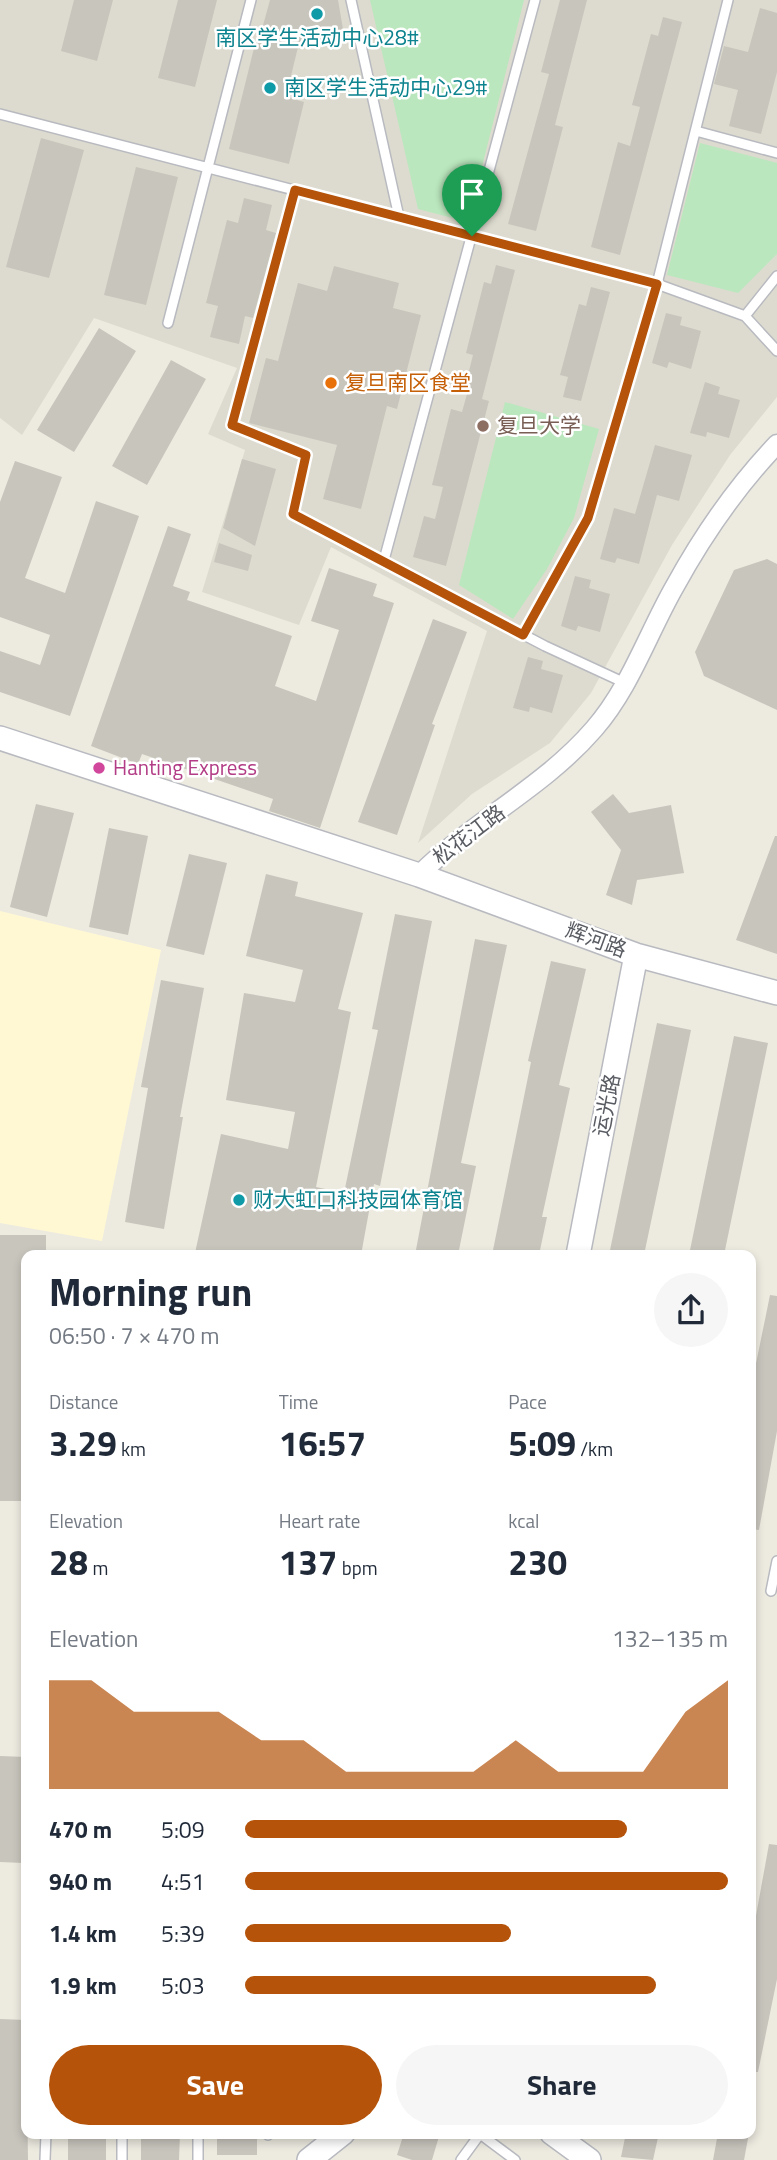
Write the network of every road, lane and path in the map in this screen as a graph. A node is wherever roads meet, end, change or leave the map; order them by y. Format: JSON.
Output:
{"nodes":[{"id":1,"x":251,"y":0,"type":"edge"},
{"id":2,"x":351,"y":0,"type":"edge"},
{"id":3,"x":536,"y":0,"type":"edge"},
{"id":4,"x":728,"y":0,"type":"edge"},
{"id":5,"x":0,"y":114,"type":"edge"},
{"id":6,"x":696,"y":131,"type":"junction"},
{"id":7,"x":777,"y":153,"type":"edge"},
{"id":8,"x":208,"y":168,"type":"junction"},
{"id":9,"x":295,"y":190,"type":"junction"},
{"id":10,"x":399,"y":217,"type":"junction"},
{"id":11,"x":472,"y":236,"type":"junction"},
{"id":12,"x":777,"y":276,"type":"edge"},
{"id":13,"x":657,"y":284,"type":"junction"},
{"id":14,"x":745,"y":316,"type":"junction"},
{"id":15,"x":169,"y":323,"type":"dead end"},
{"id":16,"x":777,"y":351,"type":"edge"},
{"id":17,"x":777,"y":444,"type":"edge"},
{"id":18,"x":384,"y":560,"type":"junction"},
{"id":19,"x":523,"y":635,"type":"junction"},
{"id":20,"x":625,"y":683,"type":"junction"},
{"id":21,"x":0,"y":738,"type":"edge"},
{"id":22,"x":419,"y":875,"type":"junction"},
{"id":23,"x":636,"y":955,"type":"junction"},
{"id":24,"x":777,"y":993,"type":"edge"},
{"id":25,"x":579,"y":1250,"type":"edge"},
{"id":26,"x":777,"y":1561,"type":"edge"},
{"id":27,"x":771,"y":1591,"type":"dead end"},
{"id":28,"x":46,"y":2139,"type":"edge"},
{"id":29,"x":122,"y":2139,"type":"edge"},
{"id":30,"x":198,"y":2139,"type":"edge"},
{"id":31,"x":335,"y":2139,"type":"edge"},
{"id":32,"x":476,"y":2139,"type":"edge"},
{"id":33,"x":487,"y":2139,"type":"edge"},
{"id":34,"x":559,"y":2139,"type":"edge"},
{"id":35,"x":579,"y":2157,"type":"edge"},
{"id":36,"x":45,"y":2160,"type":"edge"},
{"id":37,"x":122,"y":2160,"type":"edge"},
{"id":38,"x":198,"y":2160,"type":"edge"},
{"id":39,"x":309,"y":2160,"type":"edge"},
{"id":40,"x":461,"y":2160,"type":"edge"},
{"id":41,"x":515,"y":2160,"type":"edge"}],
"edges":[{"from":1,"to":8,"type":"lane"},
{"from":2,"to":10,"type":"lane"},
{"from":3,"to":11,"type":"lane"},
{"from":4,"to":6,"type":"lane"},
{"from":5,"to":8,"type":"lane"},
{"from":6,"to":7,"type":"lane"},
{"from":6,"to":13,"type":"lane"},
{"from":8,"to":9,"type":"lane"},
{"from":8,"to":15,"type":"lane"},
{"from":9,"to":10,"type":"lane"},
{"from":9,"to":18,"type":"lane"},
{"from":10,"to":11,"type":"lane"},
{"from":11,"to":13,"type":"lane"},
{"from":11,"to":18,"type":"lane"},
{"from":12,"to":14,"type":"lane"},
{"from":13,"to":14,"type":"lane"},
{"from":13,"to":19,"type":"lane"},
{"from":14,"to":16,"type":"lane"},
{"from":17,"to":20,"type":"street","name":"松花江路"},
{"from":18,"to":19,"type":"lane"},
{"from":19,"to":20,"type":"lane"},
{"from":20,"to":22,"type":"street","name":"松花江路"},
{"from":21,"to":22,"type":"street","name":"松花江路"},
{"from":22,"to":23,"type":"street","name":"辉河路"},
{"from":23,"to":24,"type":"street","name":"辉河路"},
{"from":23,"to":25,"type":"street","name":"运光路"},
{"from":26,"to":27,"type":"lane"},
{"from":28,"to":36,"type":"lane"},
{"from":29,"to":37,"type":"lane"},
{"from":30,"to":38,"type":"lane"},
{"from":31,"to":39,"type":"street"},
{"from":32,"to":40,"type":"lane"},
{"from":33,"to":41,"type":"lane"},
{"from":34,"to":35,"type":"street"}]}
